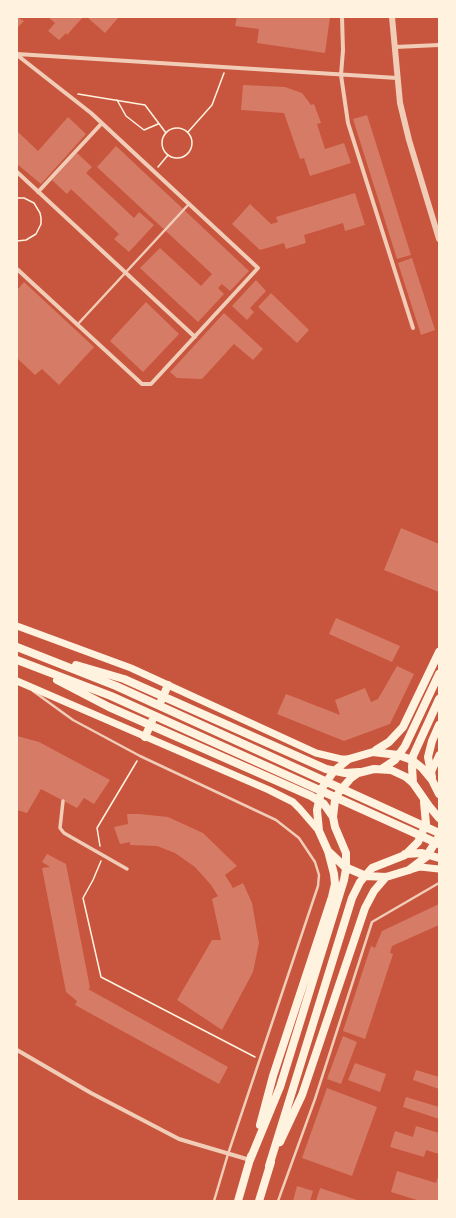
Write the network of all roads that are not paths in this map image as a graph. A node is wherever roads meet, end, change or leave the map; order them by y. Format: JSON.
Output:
{"nodes":[{"id":1,"x":342,"y":17,"type":"edge"},
{"id":2,"x":392,"y":17,"type":"edge"},
{"id":3,"x":439,"y":45,"type":"edge"},
{"id":4,"x":395,"y":47,"type":"junction"},
{"id":5,"x":17,"y":55,"type":"edge"},
{"id":6,"x":341,"y":75,"type":"junction"},
{"id":7,"x":397,"y":78,"type":"junction"},
{"id":8,"x":102,"y":124,"type":"junction"},
{"id":9,"x":17,"y":172,"type":"edge"},
{"id":10,"x":38,"y":192,"type":"junction"},
{"id":11,"x":189,"y":204,"type":"junction"},
{"id":12,"x":439,"y":239,"type":"edge"},
{"id":13,"x":17,"y":269,"type":"edge"},
{"id":14,"x":126,"y":273,"type":"junction"},
{"id":15,"x":77,"y":324,"type":"junction"},
{"id":16,"x":413,"y":328,"type":"dead end"},
{"id":17,"x":195,"y":337,"type":"junction"},
{"id":18,"x":17,"y":626,"type":"edge"},
{"id":19,"x":17,"y":647,"type":"edge"},
{"id":20,"x":439,"y":652,"type":"edge"},
{"id":21,"x":39,"y":655,"type":"junction"},
{"id":22,"x":21,"y":662,"type":"edge"},
{"id":23,"x":439,"y":674,"type":"edge"},
{"id":24,"x":18,"y":681,"type":"edge"},
{"id":25,"x":168,"y":685,"type":"junction"},
{"id":26,"x":439,"y":699,"type":"edge"},
{"id":27,"x":439,"y":725,"type":"edge"},
{"id":28,"x":145,"y":738,"type":"junction"},
{"id":29,"x":373,"y":752,"type":"junction"},
{"id":30,"x":439,"y":755,"type":"edge"},
{"id":31,"x":349,"y":759,"type":"junction"},
{"id":32,"x":383,"y":768,"type":"junction"},
{"id":33,"x":367,"y":770,"type":"junction"},
{"id":34,"x":432,"y":777,"type":"junction"},
{"id":35,"x":413,"y":783,"type":"junction"},
{"id":36,"x":439,"y":794,"type":"edge"},
{"id":37,"x":422,"y":796,"type":"junction"},
{"id":38,"x":63,"y":801,"type":"dead end"},
{"id":39,"x":333,"y":818,"type":"junction"},
{"id":40,"x":439,"y":818,"type":"edge"},
{"id":41,"x":319,"y":831,"type":"junction"},
{"id":42,"x":439,"y":833,"type":"edge"},
{"id":43,"x":439,"y":836,"type":"edge"},
{"id":44,"x":439,"y":844,"type":"edge"},
{"id":45,"x":328,"y":851,"type":"junction"},
{"id":46,"x":405,"y":855,"type":"junction"},
{"id":47,"x":439,"y":858,"type":"edge"},
{"id":48,"x":127,"y":869,"type":"dead end"},
{"id":49,"x":439,"y":869,"type":"edge"},
{"id":50,"x":409,"y":870,"type":"junction"},
{"id":51,"x":386,"y":877,"type":"junction"},
{"id":52,"x":439,"y":883,"type":"edge"},
{"id":53,"x":17,"y":1050,"type":"edge"},
{"id":54,"x":228,"y":1154,"type":"junction"},
{"id":55,"x":250,"y":1160,"type":"junction"},
{"id":56,"x":269,"y":1166,"type":"junction"},
{"id":57,"x":214,"y":1201,"type":"edge"},
{"id":58,"x":238,"y":1201,"type":"edge"},
{"id":59,"x":259,"y":1201,"type":"edge"},
{"id":60,"x":278,"y":1201,"type":"edge"}],
"edges":[{"from":1,"to":6,"type":"street"},
{"from":2,"to":4,"type":"street"},
{"from":3,"to":4,"type":"street"},
{"from":4,"to":7,"type":"street"},
{"from":5,"to":6,"type":"street"},
{"from":5,"to":8,"type":"street"},
{"from":6,"to":7,"type":"street"},
{"from":6,"to":16,"type":"street"},
{"from":7,"to":12,"type":"street"},
{"from":8,"to":10,"type":"street"},
{"from":8,"to":11,"type":"street"},
{"from":9,"to":10,"type":"street"},
{"from":10,"to":14,"type":"street"},
{"from":11,"to":14,"type":"lane"},
{"from":11,"to":17,"type":"street"},
{"from":13,"to":15,"type":"street"},
{"from":14,"to":15,"type":"lane"},
{"from":14,"to":17,"type":"street"},
{"from":15,"to":17,"type":"street"},
{"from":18,"to":25,"type":"main road"},
{"from":19,"to":21,"type":"main road"},
{"from":20,"to":29,"type":"main road"},
{"from":21,"to":33,"type":"main road"},
{"from":21,"to":42,"type":"main road"},
{"from":22,"to":39,"type":"main road"},
{"from":22,"to":44,"type":"main road"},
{"from":23,"to":32,"type":"main road"},
{"from":24,"to":28,"type":"main road"},
{"from":24,"to":54,"type":"lane"},
{"from":25,"to":28,"type":"main road"},
{"from":25,"to":31,"type":"main road"},
{"from":26,"to":35,"type":"main road"},
{"from":27,"to":34,"type":"main road"},
{"from":28,"to":41,"type":"main road"},
{"from":29,"to":31,"type":"main road"},
{"from":29,"to":34,"type":"main road"},
{"from":30,"to":34,"type":"main road"},
{"from":31,"to":41,"type":"main road"},
{"from":32,"to":33,"type":"main road"},
{"from":32,"to":35,"type":"main road"},
{"from":33,"to":39,"type":"main road"},
{"from":34,"to":36,"type":"main road"},
{"from":35,"to":37,"type":"main road"},
{"from":37,"to":40,"type":"main road"},
{"from":37,"to":46,"type":"main road"},
{"from":38,"to":48,"type":"street"},
{"from":39,"to":55,"type":"main road"},
{"from":41,"to":45,"type":"main road"},
{"from":43,"to":50,"type":"main road"},
{"from":45,"to":51,"type":"main road"},
{"from":45,"to":55,"type":"main road"},
{"from":46,"to":47,"type":"main road"},
{"from":46,"to":56,"type":"main road"},
{"from":49,"to":50,"type":"main road"},
{"from":50,"to":51,"type":"main road"},
{"from":51,"to":56,"type":"main road"},
{"from":52,"to":60,"type":"lane"},
{"from":53,"to":54,"type":"street"},
{"from":54,"to":55,"type":"street"},
{"from":54,"to":57,"type":"lane"},
{"from":55,"to":58,"type":"main road"},
{"from":56,"to":59,"type":"main road"}]}
